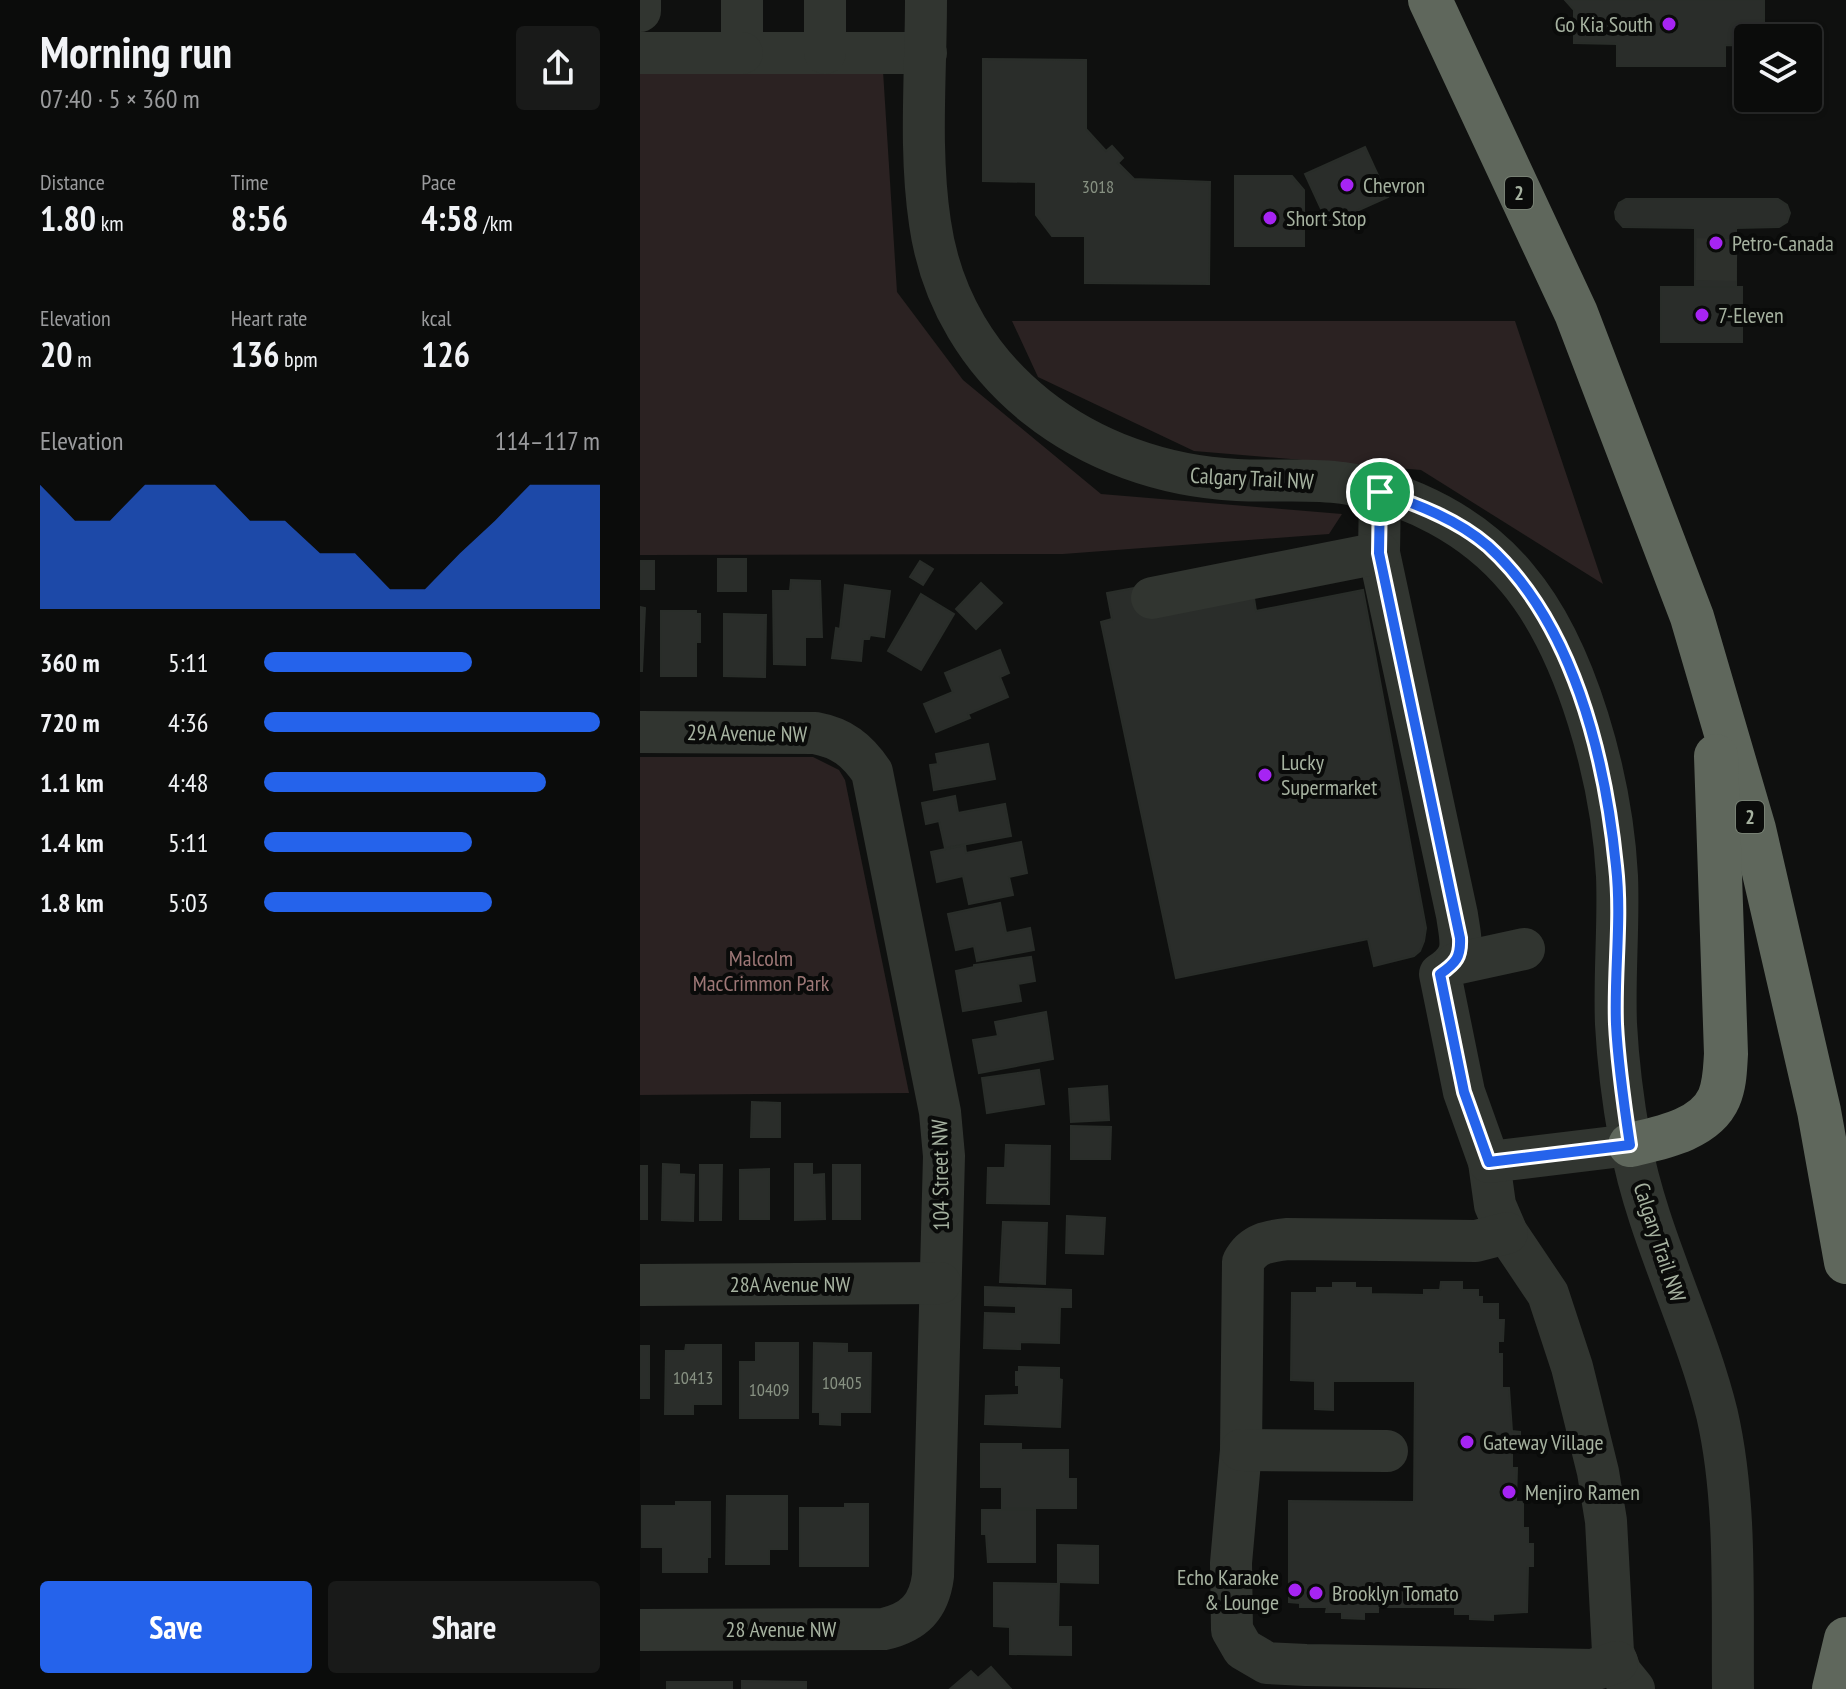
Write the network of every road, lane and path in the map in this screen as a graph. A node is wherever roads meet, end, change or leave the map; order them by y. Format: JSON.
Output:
{"nodes":[{"id":1,"x":640,"y":0,"type":"edge"},
{"id":2,"x":742,"y":0,"type":"edge"},
{"id":3,"x":825,"y":0,"type":"edge"},
{"id":4,"x":926,"y":0,"type":"edge"},
{"id":5,"x":1430,"y":0,"type":"edge"},
{"id":6,"x":640,"y":11,"type":"edge"},
{"id":7,"x":640,"y":53,"type":"edge"},
{"id":8,"x":742,"y":53,"type":"junction"},
{"id":9,"x":825,"y":53,"type":"junction"},
{"id":10,"x":926,"y":53,"type":"junction"},
{"id":11,"x":1380,"y":492,"type":"junction"},
{"id":12,"x":1379,"y":553,"type":"junction"},
{"id":13,"x":1152,"y":598,"type":"dead end"},
{"id":14,"x":1714,"y":694,"type":"junction"},
{"id":15,"x":640,"y":732,"type":"edge"},
{"id":16,"x":851,"y":747,"type":"joint"},
{"id":17,"x":1524,"y":949,"type":"dead end"},
{"id":18,"x":1455,"y":964,"type":"junction"},
{"id":19,"x":1630,"y":1145,"type":"junction"},
{"id":20,"x":1489,"y":1162,"type":"junction"},
{"id":21,"x":1507,"y":1233,"type":"junction"},
{"id":22,"x":1846,"y":1262,"type":"edge"},
{"id":23,"x":940,"y":1283,"type":"junction"},
{"id":24,"x":640,"y":1285,"type":"edge"},
{"id":25,"x":1241,"y":1450,"type":"junction"},
{"id":26,"x":1387,"y":1451,"type":"dead end"},
{"id":27,"x":919,"y":1613,"type":"joint"},
{"id":28,"x":640,"y":1630,"type":"edge"},
{"id":29,"x":1846,"y":1639,"type":"edge"},
{"id":30,"x":1625,"y":1675,"type":"edge"},
{"id":31,"x":1733,"y":1689,"type":"edge"},
{"id":32,"x":1834,"y":1689,"type":"edge"}],
"edges":[{"from":1,"to":6,"type":"street"},
{"from":2,"to":8,"type":"street"},
{"from":3,"to":9,"type":"street"},
{"from":4,"to":10,"type":"street","name":"Calgary Trail NW"},
{"from":5,"to":14,"type":"highway","number":"2"},
{"from":7,"to":8,"type":"street"},
{"from":8,"to":9,"type":"street"},
{"from":9,"to":10,"type":"street"},
{"from":10,"to":11,"type":"street","name":"Calgary Trail NW"},
{"from":11,"to":12,"type":"street"},
{"from":11,"to":19,"type":"street","name":"Calgary Trail NW"},
{"from":12,"to":13,"type":"street"},
{"from":12,"to":18,"type":"street"},
{"from":14,"to":19,"type":"highway"},
{"from":14,"to":22,"type":"highway","number":"2"},
{"from":15,"to":16,"type":"street","name":"29A Avenue NW"},
{"from":16,"to":23,"type":"street","name":"104 Street NW"},
{"from":17,"to":18,"type":"street"},
{"from":18,"to":20,"type":"street"},
{"from":19,"to":20,"type":"street"},
{"from":19,"to":31,"type":"street","name":"Calgary Trail NW"},
{"from":20,"to":21,"type":"street"},
{"from":21,"to":25,"type":"street"},
{"from":21,"to":30,"type":"street"},
{"from":23,"to":24,"type":"street","name":"28A Avenue NW"},
{"from":23,"to":27,"type":"street","name":"104 Street NW"},
{"from":25,"to":26,"type":"street"},
{"from":25,"to":30,"type":"street"},
{"from":27,"to":28,"type":"street","name":"28 Avenue NW"},
{"from":29,"to":32,"type":"highway"}]}
